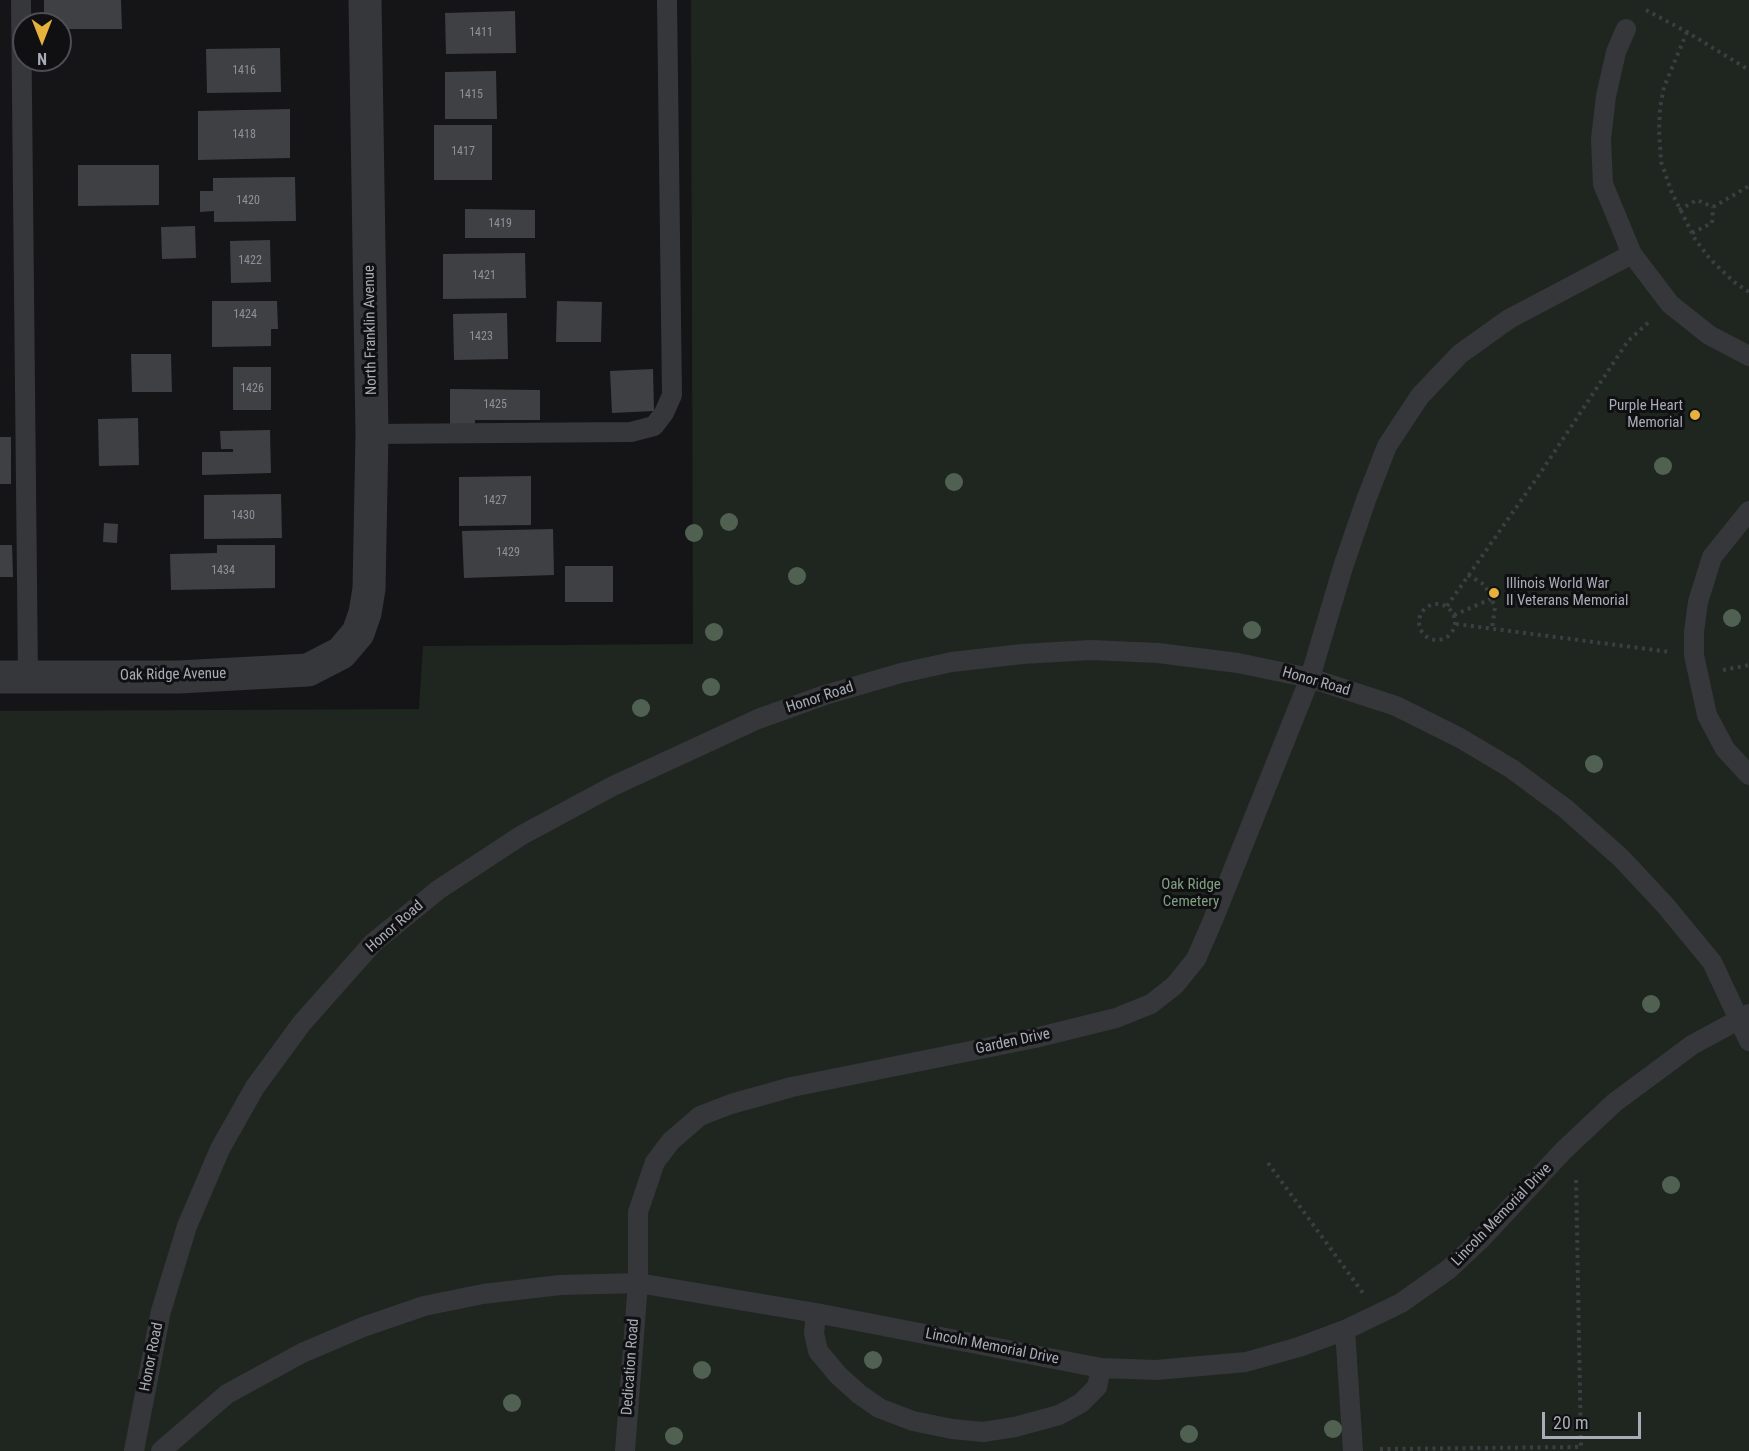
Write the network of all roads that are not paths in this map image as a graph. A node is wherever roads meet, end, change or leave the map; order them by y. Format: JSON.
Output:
{"nodes":[{"id":1,"x":21,"y":0,"type":"edge"},
{"id":2,"x":365,"y":0,"type":"edge"},
{"id":3,"x":668,"y":0,"type":"edge"},
{"id":4,"x":1626,"y":28,"type":"road end"},
{"id":5,"x":1632,"y":254,"type":"junction"},
{"id":6,"x":1749,"y":356,"type":"edge"},
{"id":7,"x":372,"y":434,"type":"junction"},
{"id":8,"x":1749,"y":511,"type":"edge"},
{"id":9,"x":341,"y":652,"type":"joint"},
{"id":10,"x":14,"y":677,"type":"edge"},
{"id":11,"x":1310,"y":678,"type":"junction"},
{"id":12,"x":1749,"y":775,"type":"edge"},
{"id":13,"x":1744,"y":1017,"type":"edge"},
{"id":14,"x":1749,"y":1041,"type":"edge"},
{"id":15,"x":638,"y":1283,"type":"junction"},
{"id":16,"x":816,"y":1313,"type":"junction"},
{"id":17,"x":1345,"y":1330,"type":"junction"},
{"id":18,"x":1101,"y":1368,"type":"junction"},
{"id":19,"x":1353,"y":1450,"type":"edge"},
{"id":20,"x":134,"y":1451,"type":"edge"},
{"id":21,"x":161,"y":1451,"type":"edge"},
{"id":22,"x":625,"y":1451,"type":"edge"}],
"edges":[{"from":1,"to":10,"type":"lane"},
{"from":2,"to":7,"type":"street","name":"North Franklin Avenue"},
{"from":3,"to":7,"type":"lane"},
{"from":4,"to":5,"type":"lane"},
{"from":5,"to":6,"type":"lane"},
{"from":5,"to":11,"type":"lane","name":"Garden Drive"},
{"from":7,"to":9,"type":"street","name":"North Franklin Avenue"},
{"from":8,"to":12,"type":"lane"},
{"from":9,"to":10,"type":"street","name":"Oak Ridge Avenue"},
{"from":11,"to":13,"type":"lane","name":"Honor Road"},
{"from":11,"to":15,"type":"lane","name":"Garden Drive"},
{"from":11,"to":20,"type":"lane","name":"Honor Road"},
{"from":13,"to":14,"type":"lane","name":"Honor Road"},
{"from":13,"to":17,"type":"lane","name":"Lincoln Memorial Drive"},
{"from":15,"to":16,"type":"lane","name":"Lincoln Memorial Drive"},
{"from":15,"to":21,"type":"lane","name":"Lincoln Memorial Drive"},
{"from":15,"to":22,"type":"lane","name":"Dedication Road"},
{"from":16,"to":18,"type":"lane","name":"Lincoln Memorial Drive"},
{"from":16,"to":18,"type":"lane"},
{"from":17,"to":18,"type":"lane","name":"Lincoln Memorial Drive"},
{"from":17,"to":19,"type":"lane"}]}
